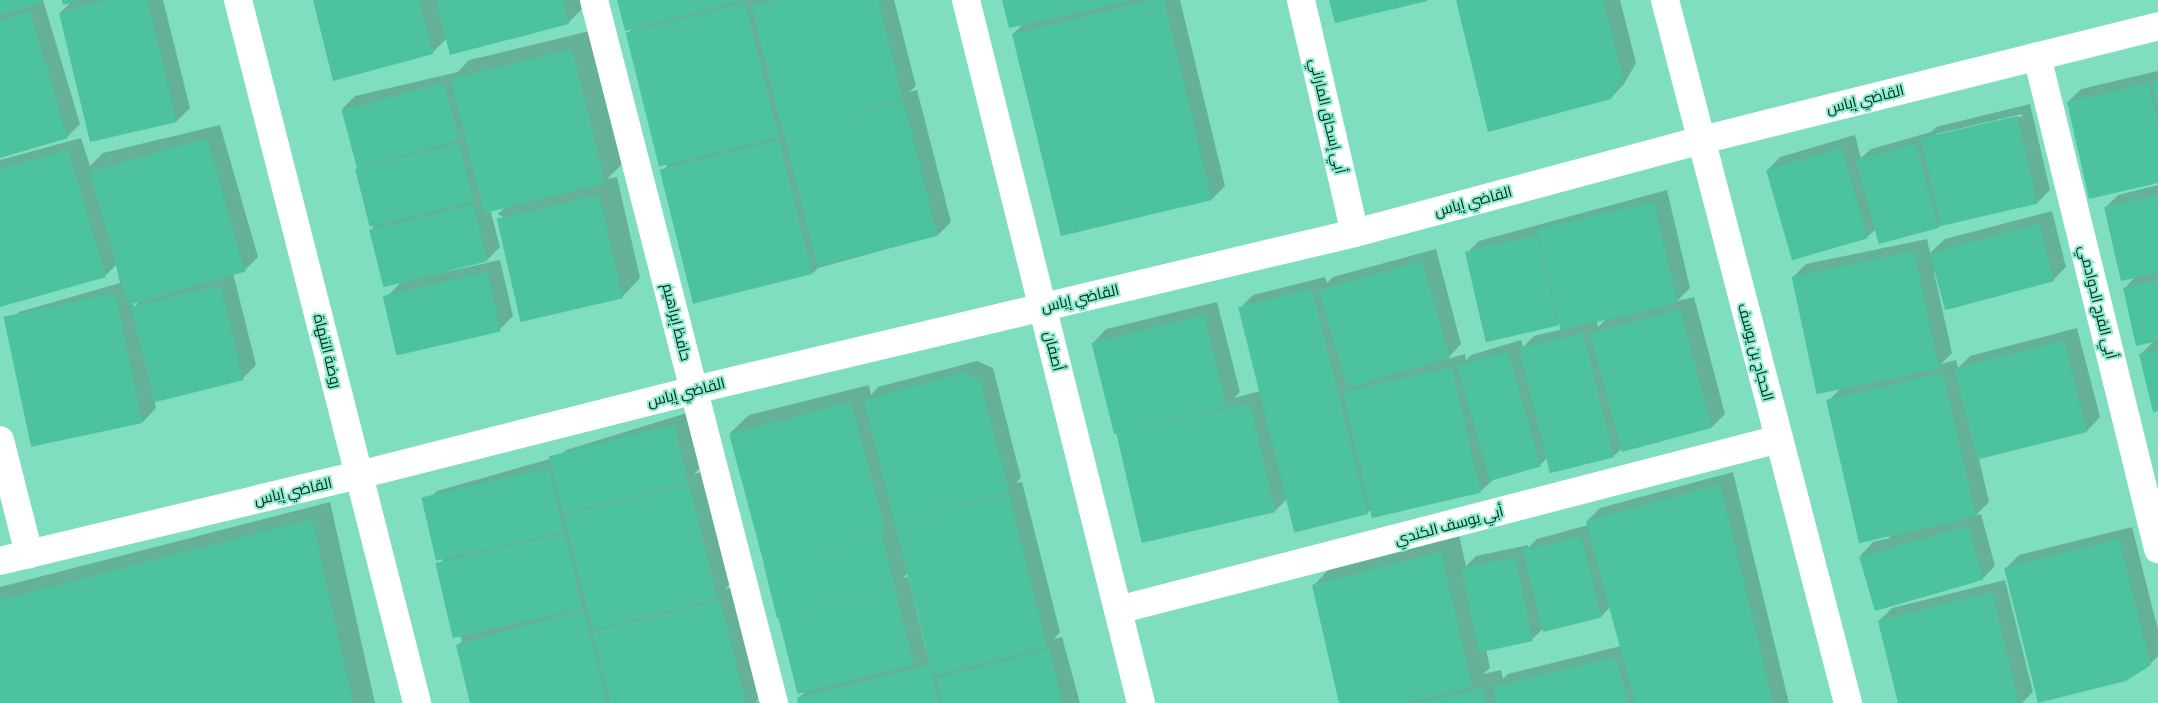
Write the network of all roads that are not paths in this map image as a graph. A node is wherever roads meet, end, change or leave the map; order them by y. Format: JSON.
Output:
{"nodes":[{"id":1,"x":238,"y":0,"type":"edge"},
{"id":2,"x":594,"y":0,"type":"edge"},
{"id":3,"x":966,"y":0,"type":"edge"},
{"id":4,"x":1301,"y":0,"type":"edge"},
{"id":5,"x":1665,"y":0,"type":"edge"},
{"id":6,"x":2158,"y":26,"type":"edge"},
{"id":7,"x":2037,"y":56,"type":"junction"},
{"id":8,"x":1702,"y":140,"type":"junction"},
{"id":9,"x":1355,"y":233,"type":"junction"},
{"id":10,"x":1043,"y":307,"type":"junction"},
{"id":11,"x":694,"y":390,"type":"junction"},
{"id":12,"x":1779,"y":439,"type":"junction"},
{"id":13,"x":0,"y":440,"type":"edge"},
{"id":14,"x":359,"y":475,"type":"junction"},
{"id":15,"x":2158,"y":549,"type":"edge"},
{"id":16,"x":29,"y":554,"type":"junction"},
{"id":17,"x":0,"y":561,"type":"edge"},
{"id":18,"x":1118,"y":610,"type":"junction"},
{"id":19,"x":417,"y":703,"type":"edge"},
{"id":20,"x":774,"y":703,"type":"edge"},
{"id":21,"x":1141,"y":703,"type":"edge"},
{"id":22,"x":1848,"y":703,"type":"edge"}],
"edges":[{"from":1,"to":14,"type":"street","name":"روضة التنهاة"},
{"from":2,"to":11,"type":"street","name":"حافظ إبراهيم"},
{"from":3,"to":10,"type":"street","name":"أصفان"},
{"from":4,"to":9,"type":"street","name":"أبي إسحاق الماراني"},
{"from":5,"to":8,"type":"street","name":"الحجاج بن يوسف"},
{"from":6,"to":7,"type":"street","name":"القاضي إياس"},
{"from":7,"to":8,"type":"street","name":"القاضي إياس"},
{"from":7,"to":15,"type":"street","name":"أبي الفرج الدوادمي"},
{"from":8,"to":9,"type":"street","name":"القاضي إياس"},
{"from":8,"to":12,"type":"street","name":"الحجاج بن يوسف"},
{"from":9,"to":10,"type":"street","name":"القاضي إياس"},
{"from":10,"to":11,"type":"street","name":"القاضي إياس"},
{"from":10,"to":18,"type":"street","name":"أصفان"},
{"from":11,"to":14,"type":"street","name":"القاضي إياس"},
{"from":11,"to":20,"type":"street","name":"حافظ إبراهيم"},
{"from":12,"to":18,"type":"street","name":"أبي يوسف الكندي"},
{"from":12,"to":22,"type":"street","name":"الحجاج بن يوسف"},
{"from":13,"to":16,"type":"street"},
{"from":14,"to":16,"type":"street","name":"القاضي إياس"},
{"from":14,"to":19,"type":"street","name":"روضة التنهاة"},
{"from":16,"to":17,"type":"street","name":"القاضي إياس"},
{"from":18,"to":21,"type":"street","name":"أصفان"}]}
